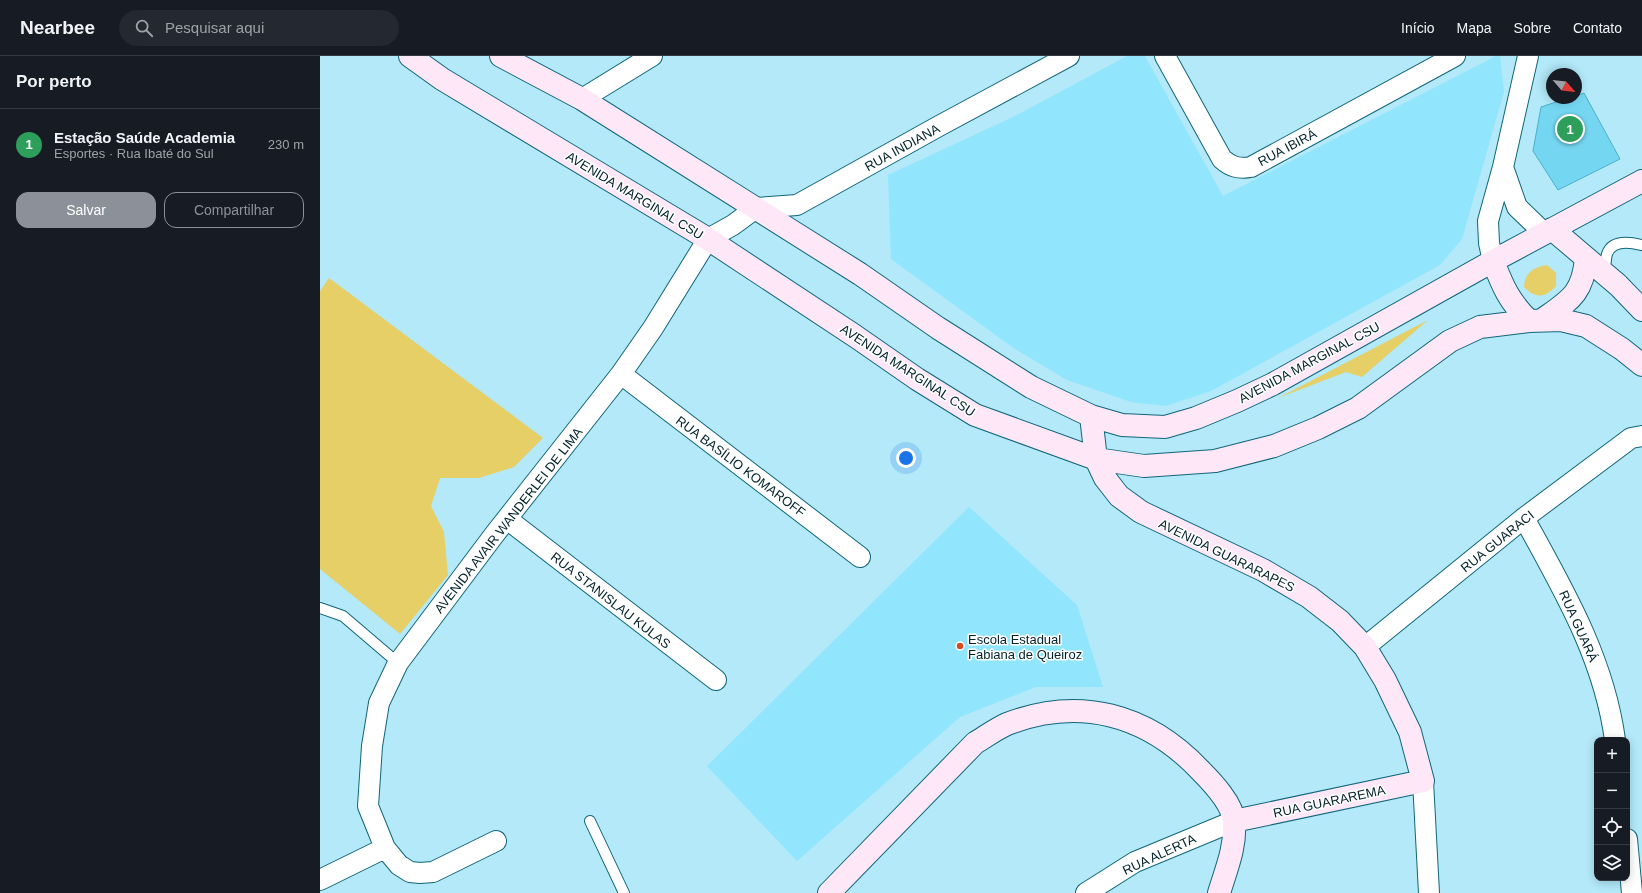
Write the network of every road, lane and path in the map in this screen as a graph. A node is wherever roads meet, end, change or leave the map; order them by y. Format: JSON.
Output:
{"nodes":[{"id":1,"x":410,"y":56,"type":"edge"},
{"id":2,"x":501,"y":56,"type":"edge"},
{"id":3,"x":652,"y":56,"type":"edge"},
{"id":4,"x":1068,"y":56,"type":"edge"},
{"id":5,"x":1165,"y":56,"type":"edge"},
{"id":6,"x":1455,"y":56,"type":"edge"},
{"id":7,"x":1528,"y":56,"type":"edge"},
{"id":8,"x":582,"y":99,"type":"junction"},
{"id":9,"x":1503,"y":167,"type":"junction"},
{"id":10,"x":1642,"y":181,"type":"edge"},
{"id":11,"x":756,"y":208,"type":"junction"},
{"id":12,"x":1548,"y":231,"type":"junction"},
{"id":13,"x":708,"y":239,"type":"junction"},
{"id":14,"x":1640,"y":245,"type":"dead end"},
{"id":15,"x":1586,"y":258,"type":"junction"},
{"id":16,"x":1494,"y":261,"type":"junction"},
{"id":17,"x":1618,"y":285,"type":"junction"},
{"id":18,"x":1642,"y":310,"type":"edge"},
{"id":19,"x":1536,"y":320,"type":"junction"},
{"id":20,"x":1642,"y":365,"type":"edge"},
{"id":21,"x":621,"y":374,"type":"junction"},
{"id":22,"x":1091,"y":416,"type":"junction"},
{"id":23,"x":1636,"y":437,"type":"edge"},
{"id":24,"x":1096,"y":459,"type":"junction"},
{"id":25,"x":1524,"y":518,"type":"junction"},
{"id":26,"x":507,"y":519,"type":"junction"},
{"id":27,"x":860,"y":557,"type":"dead end"},
{"id":28,"x":320,"y":608,"type":"edge"},
{"id":29,"x":1365,"y":647,"type":"junction"},
{"id":30,"x":398,"y":664,"type":"junction"},
{"id":31,"x":716,"y":680,"type":"dead end"},
{"id":32,"x":1615,"y":737,"type":"edge"},
{"id":33,"x":1423,"y":781,"type":"junction"},
{"id":34,"x":590,"y":821,"type":"dead end"},
{"id":35,"x":1234,"y":821,"type":"junction"},
{"id":36,"x":496,"y":841,"type":"dead end"},
{"id":37,"x":1628,"y":845,"type":"edge"},
{"id":38,"x":385,"y":848,"type":"junction"},
{"id":39,"x":320,"y":880,"type":"edge"},
{"id":40,"x":624,"y":893,"type":"edge"},
{"id":41,"x":829,"y":893,"type":"edge"},
{"id":42,"x":1086,"y":893,"type":"edge"},
{"id":43,"x":1219,"y":893,"type":"edge"},
{"id":44,"x":1429,"y":893,"type":"edge"},
{"id":45,"x":1632,"y":893,"type":"edge"}],
"edges":[{"from":1,"to":13,"type":"main road","name":"AVENIDA MARGINAL CSU"},
{"from":2,"to":8,"type":"main road","name":"AVENIDA MARGINAL CSU"},
{"from":3,"to":8,"type":"street"},
{"from":4,"to":11,"type":"street","name":"RUA INDIANA"},
{"from":5,"to":6,"type":"street","name":"RUA IBIRÁ"},
{"from":7,"to":9,"type":"street"},
{"from":8,"to":11,"type":"main road","name":"AVENIDA MARGINAL CSU"},
{"from":9,"to":12,"type":"street"},
{"from":9,"to":16,"type":"street"},
{"from":10,"to":12,"type":"main road","name":"AVENIDA MARGINAL CSU"},
{"from":11,"to":13,"type":"street","name":"AVENIDA AVAIR WANDERLEI DE LIMA"},
{"from":11,"to":22,"type":"main road","name":"AVENIDA MARGINAL CSU"},
{"from":12,"to":15,"type":"main road"},
{"from":12,"to":16,"type":"main road","name":"AVENIDA MARGINAL CSU"},
{"from":13,"to":21,"type":"street","name":"AVENIDA AVAIR WANDERLEI DE LIMA"},
{"from":13,"to":24,"type":"main road","name":"AVENIDA MARGINAL CSU"},
{"from":14,"to":17,"type":"lane"},
{"from":15,"to":17,"type":"main road"},
{"from":15,"to":19,"type":"main road"},
{"from":16,"to":19,"type":"main road"},
{"from":16,"to":22,"type":"main road","name":"AVENIDA MARGINAL CSU"},
{"from":17,"to":18,"type":"main road"},
{"from":19,"to":20,"type":"main road","name":"AVENIDA MARGINAL CSU"},
{"from":19,"to":24,"type":"main road","name":"AVENIDA MARGINAL CSU"},
{"from":21,"to":26,"type":"street","name":"AVENIDA AVAIR WANDERLEI DE LIMA"},
{"from":21,"to":27,"type":"street","name":"RUA BASÍLIO KOMAROFF"},
{"from":22,"to":24,"type":"main road","name":"AVENIDA GUARARAPES"},
{"from":23,"to":25,"type":"street","name":"RUA GUARACI"},
{"from":24,"to":29,"type":"main road","name":"AVENIDA GUARARAPES"},
{"from":25,"to":29,"type":"street","name":"RUA GUARACI"},
{"from":25,"to":32,"type":"street","name":"RUA GUARÁ"},
{"from":26,"to":30,"type":"street","name":"AVENIDA AVAIR WANDERLEI DE LIMA"},
{"from":26,"to":31,"type":"street","name":"RUA STANISLAU KULAS"},
{"from":28,"to":30,"type":"lane"},
{"from":29,"to":33,"type":"main road","name":"AVENIDA GUARARAPES"},
{"from":30,"to":38,"type":"street","name":"AVENIDA AVAIR WANDERLEI DE LIMA"},
{"from":33,"to":35,"type":"main road","name":"RUA GUARAREMA"},
{"from":33,"to":44,"type":"street","name":"AVENIDA GUARARAPES"},
{"from":34,"to":40,"type":"lane"},
{"from":35,"to":41,"type":"main road"},
{"from":35,"to":42,"type":"street","name":"RUA ALERTA"},
{"from":35,"to":43,"type":"main road"},
{"from":36,"to":38,"type":"street","name":"AVENIDA AVAIR WANDERLEI DE LIMA"},
{"from":37,"to":45,"type":"street"},
{"from":38,"to":39,"type":"street"}]}
